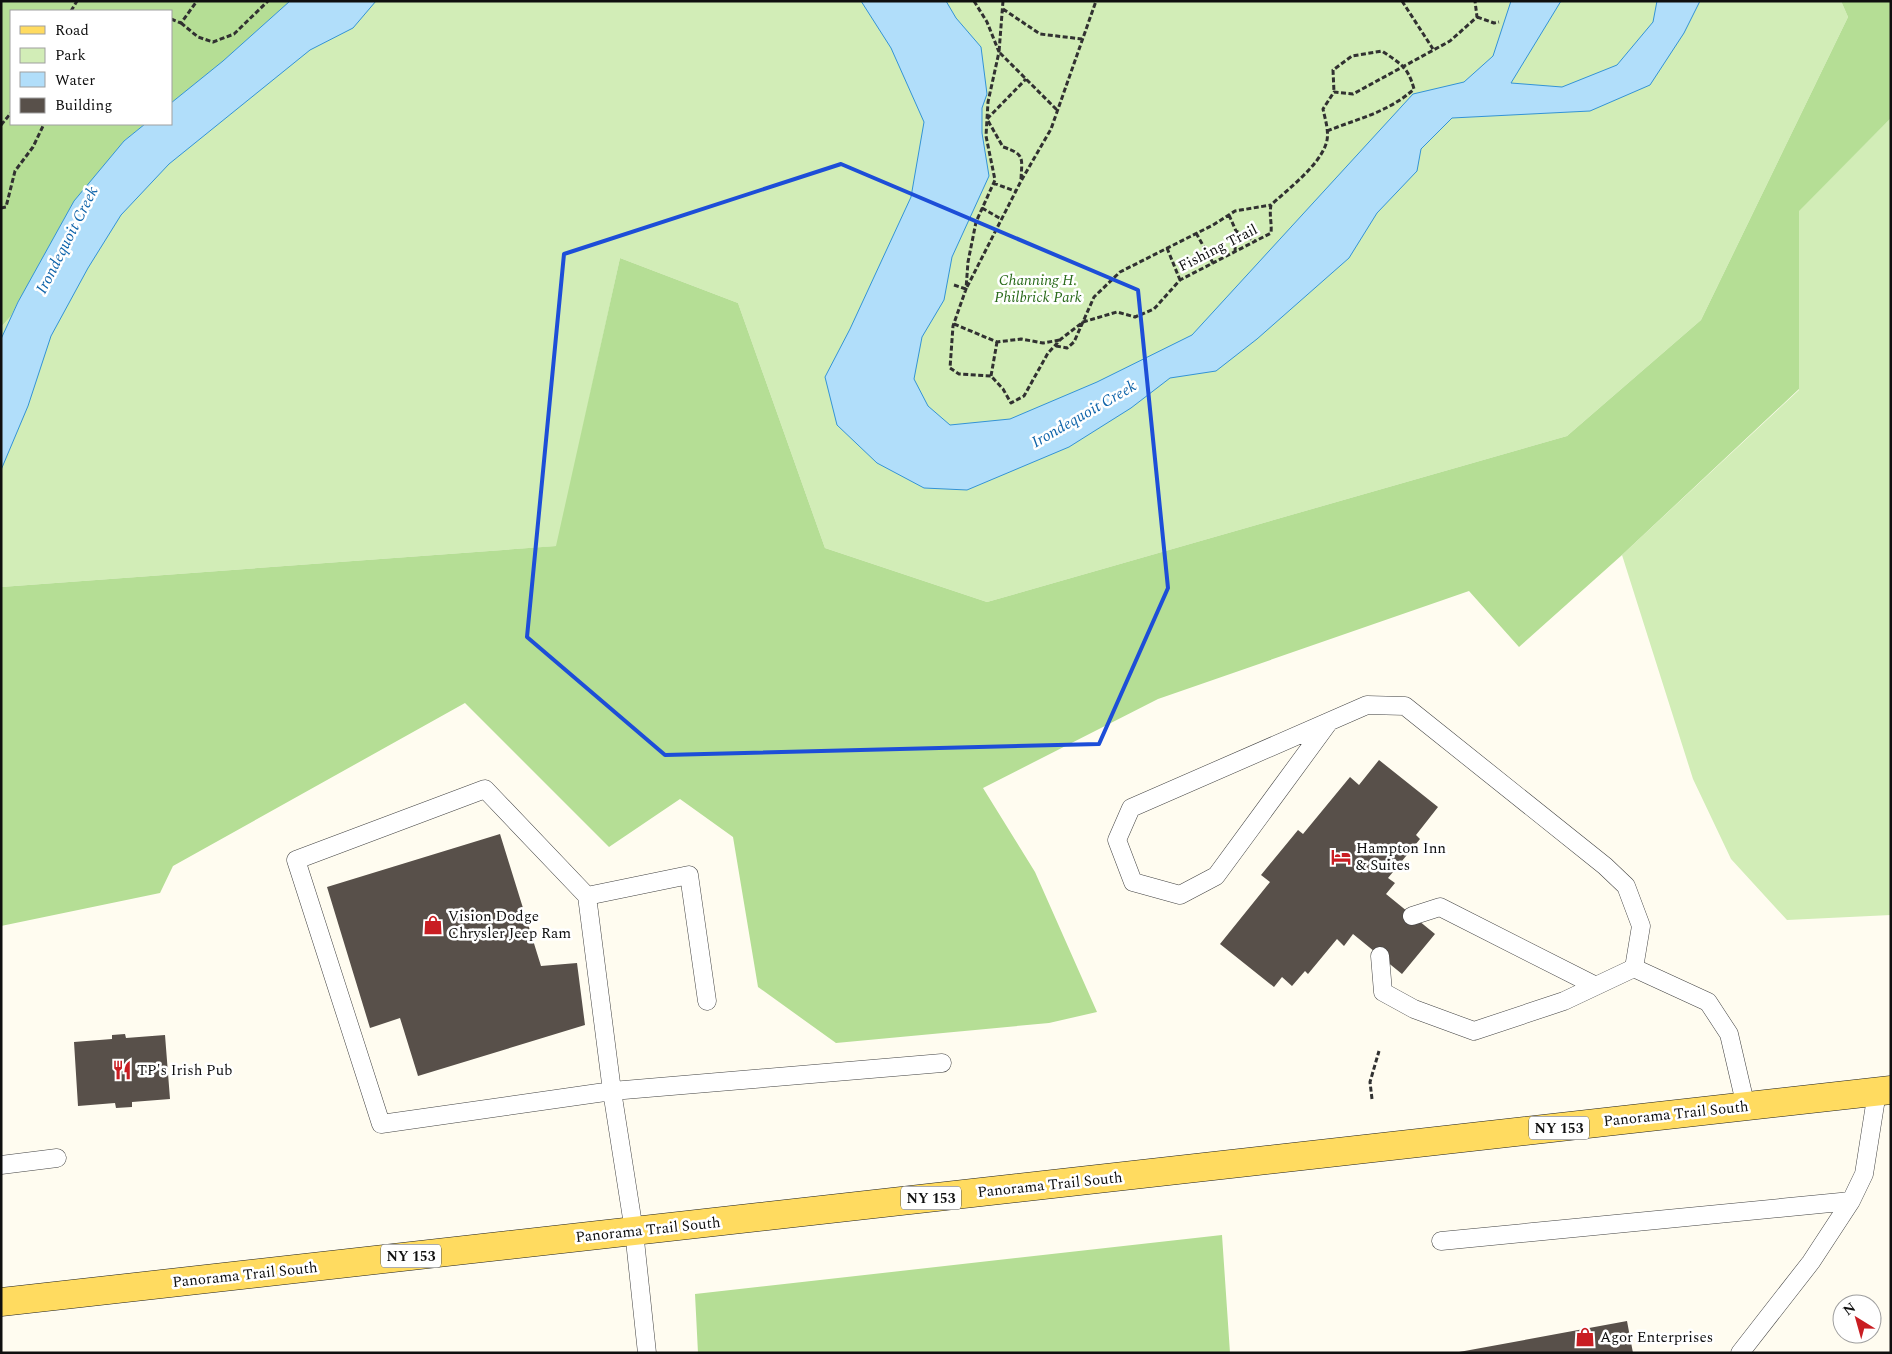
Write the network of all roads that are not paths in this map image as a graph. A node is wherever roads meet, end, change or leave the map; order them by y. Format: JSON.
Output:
{"nodes":[{"id":1,"x":1329,"y":722,"type":"junction"},
{"id":2,"x":587,"y":896,"type":"junction"},
{"id":3,"x":1412,"y":916,"type":"dead end"},
{"id":4,"x":1380,"y":956,"type":"dead end"},
{"id":5,"x":1634,"y":968,"type":"junction"},
{"id":6,"x":1596,"y":986,"type":"junction"},
{"id":7,"x":707,"y":1001,"type":"dead end"},
{"id":8,"x":942,"y":1063,"type":"dead end"},
{"id":9,"x":612,"y":1091,"type":"junction"},
{"id":10,"x":1884,"y":1091,"type":"edge"},
{"id":11,"x":1746,"y":1107,"type":"junction"},
{"id":12,"x":57,"y":1158,"type":"dead end"},
{"id":13,"x":1,"y":1165,"type":"edge"},
{"id":14,"x":1851,"y":1201,"type":"junction"},
{"id":15,"x":634,"y":1231,"type":"junction"},
{"id":16,"x":1441,"y":1241,"type":"dead end"},
{"id":17,"x":1,"y":1302,"type":"edge"},
{"id":18,"x":647,"y":1353,"type":"edge"},
{"id":19,"x":1740,"y":1353,"type":"edge"}],
"edges":[{"from":1,"to":1,"type":"lane"},
{"from":1,"to":5,"type":"lane"},
{"from":2,"to":7,"type":"lane"},
{"from":2,"to":9,"type":"lane"},
{"from":2,"to":9,"type":"lane"},
{"from":3,"to":6,"type":"lane"},
{"from":4,"to":6,"type":"lane"},
{"from":5,"to":6,"type":"lane"},
{"from":5,"to":11,"type":"lane"},
{"from":8,"to":9,"type":"lane"},
{"from":9,"to":15,"type":"lane"},
{"from":10,"to":11,"type":"main road","name":"Panorama Trail South","number":"NY 153"},
{"from":10,"to":14,"type":"lane"},
{"from":11,"to":15,"type":"main road","name":"Panorama Trail South","number":"NY 153"},
{"from":12,"to":13,"type":"lane"},
{"from":14,"to":16,"type":"lane"},
{"from":14,"to":19,"type":"lane"},
{"from":15,"to":17,"type":"main road","name":"Panorama Trail South","number":"NY 153"},
{"from":15,"to":18,"type":"lane"}]}
